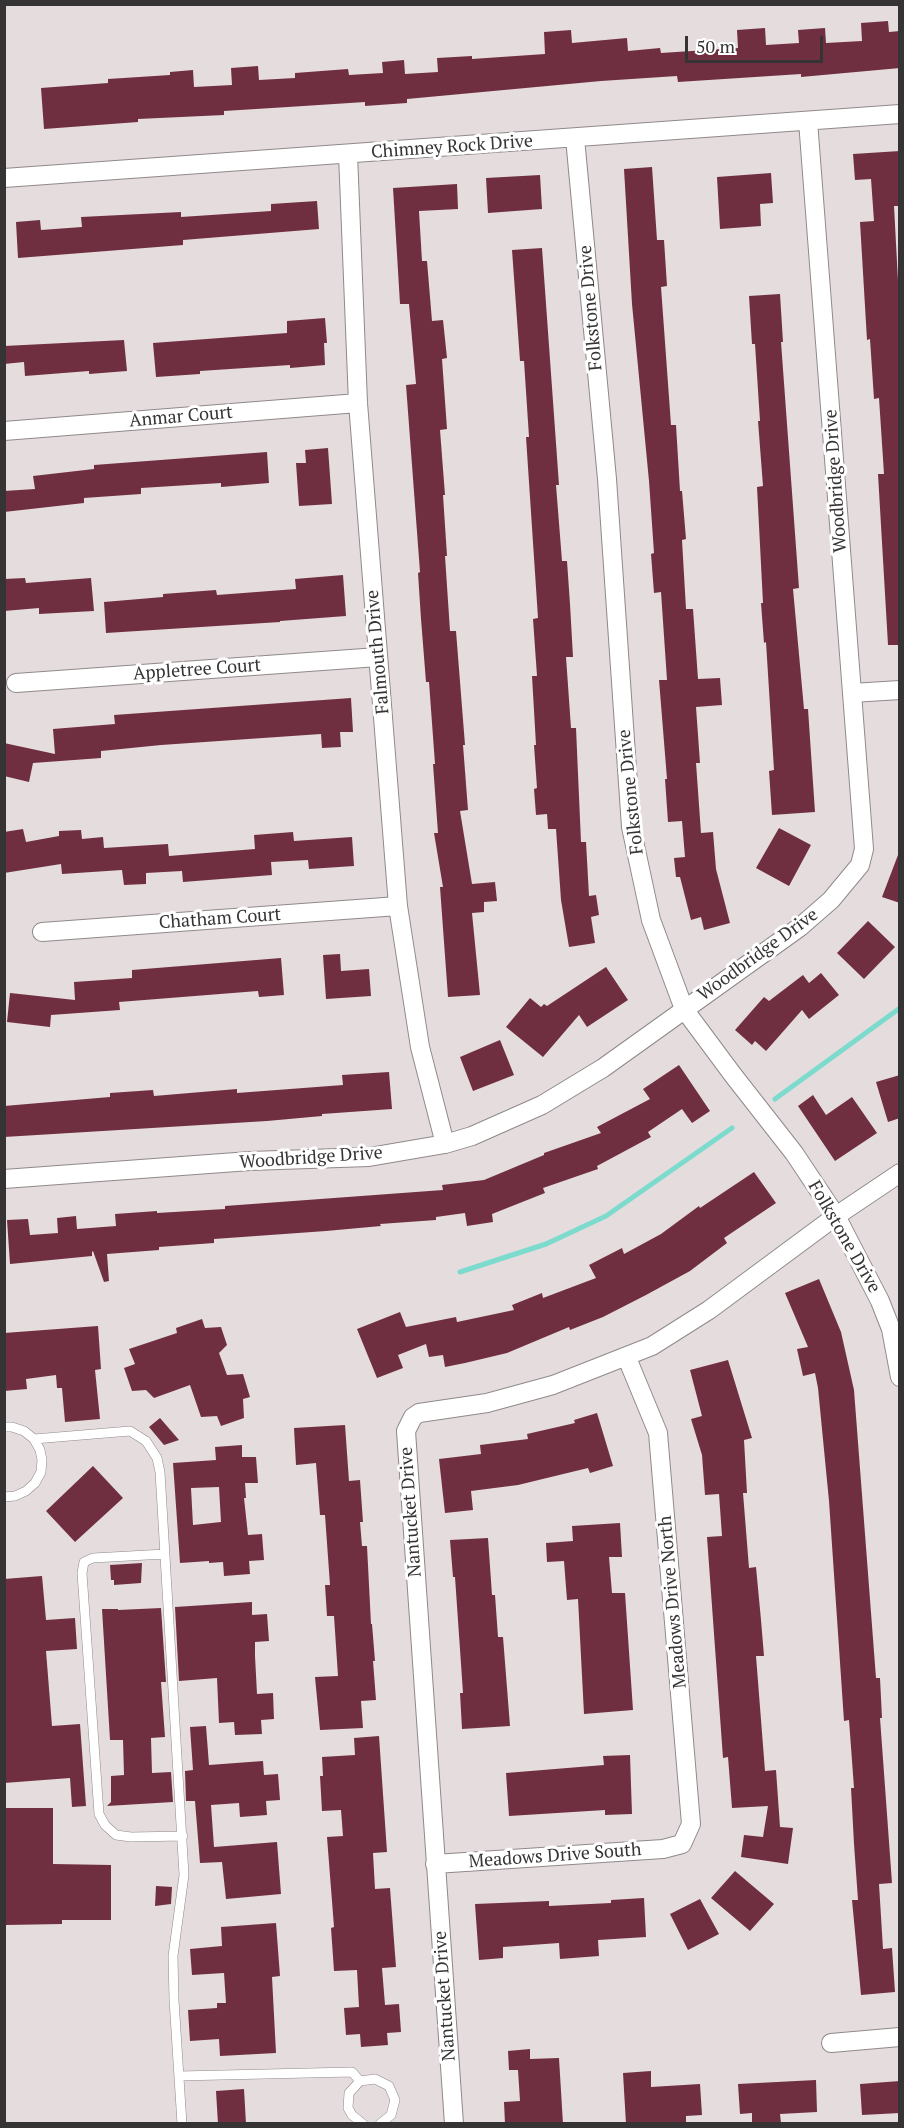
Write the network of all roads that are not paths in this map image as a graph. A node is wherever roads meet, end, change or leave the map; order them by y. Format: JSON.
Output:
{"nodes":[{"id":1,"x":900,"y":114,"type":"edge"},
{"id":2,"x":808,"y":121,"type":"junction"},
{"id":3,"x":575,"y":138,"type":"junction"},
{"id":4,"x":348,"y":154,"type":"junction"},
{"id":5,"x":4,"y":178,"type":"edge"},
{"id":6,"x":358,"y":403,"type":"junction"},
{"id":7,"x":4,"y":431,"type":"edge"},
{"id":8,"x":378,"y":657,"type":"junction"},
{"id":9,"x":16,"y":683,"type":"dead end"},
{"id":10,"x":900,"y":690,"type":"edge"},
{"id":11,"x":852,"y":693,"type":"junction"},
{"id":12,"x":398,"y":906,"type":"junction"},
{"id":13,"x":42,"y":932,"type":"dead end"},
{"id":14,"x":684,"y":1009,"type":"junction"},
{"id":15,"x":445,"y":1144,"type":"junction"},
{"id":16,"x":900,"y":1173,"type":"edge"},
{"id":17,"x":4,"y":1179,"type":"edge"},
{"id":18,"x":836,"y":1216,"type":"junction"},
{"id":19,"x":627,"y":1358,"type":"junction"},
{"id":20,"x":900,"y":1377,"type":"edge"},
{"id":21,"x":4,"y":1427,"type":"edge"},
{"id":22,"x":34,"y":1439,"type":"junction"},
{"id":23,"x":4,"y":1497,"type":"edge"},
{"id":24,"x":165,"y":1554,"type":"junction"},
{"id":25,"x":183,"y":1836,"type":"junction"},
{"id":26,"x":675,"y":1846,"type":"joint"},
{"id":27,"x":435,"y":1864,"type":"junction"},
{"id":28,"x":900,"y":2037,"type":"edge"},
{"id":29,"x":831,"y":2043,"type":"dead end"},
{"id":30,"x":179,"y":2076,"type":"junction"},
{"id":31,"x":360,"y":2081,"type":"junction"},
{"id":32,"x":182,"y":2124,"type":"edge"},
{"id":33,"x":363,"y":2124,"type":"edge"},
{"id":34,"x":380,"y":2124,"type":"edge"},
{"id":35,"x":454,"y":2124,"type":"edge"}],
"edges":[{"from":1,"to":2,"type":"street","name":"Chimney Rock Drive"},
{"from":2,"to":3,"type":"street","name":"Chimney Rock Drive"},
{"from":2,"to":11,"type":"street","name":"Woodbridge Drive"},
{"from":3,"to":4,"type":"street","name":"Chimney Rock Drive"},
{"from":3,"to":14,"type":"street","name":"Folkstone Drive"},
{"from":4,"to":5,"type":"street","name":"Chimney Rock Drive"},
{"from":4,"to":6,"type":"street","name":"Falmouth Drive"},
{"from":6,"to":7,"type":"street","name":"Anmar Court"},
{"from":6,"to":8,"type":"street","name":"Falmouth Drive"},
{"from":8,"to":9,"type":"street","name":"Appletree Court"},
{"from":8,"to":12,"type":"street","name":"Falmouth Drive"},
{"from":10,"to":11,"type":"street"},
{"from":11,"to":14,"type":"street","name":"Woodbridge Drive"},
{"from":12,"to":13,"type":"street","name":"Chatham Court"},
{"from":12,"to":15,"type":"street","name":"Falmouth Drive"},
{"from":14,"to":15,"type":"street","name":"Woodbridge Drive"},
{"from":14,"to":18,"type":"street","name":"Folkstone Drive"},
{"from":15,"to":17,"type":"street","name":"Woodbridge Drive"},
{"from":16,"to":18,"type":"street","name":"Nantucket Drive"},
{"from":18,"to":19,"type":"street","name":"Nantucket Drive"},
{"from":18,"to":20,"type":"street","name":"Folkstone Drive"},
{"from":19,"to":26,"type":"street","name":"Meadows Drive North"},
{"from":19,"to":27,"type":"street","name":"Nantucket Drive"},
{"from":21,"to":22,"type":"lane"},
{"from":22,"to":23,"type":"lane"},
{"from":22,"to":24,"type":"lane"},
{"from":24,"to":25,"type":"lane"},
{"from":24,"to":25,"type":"lane"},
{"from":25,"to":30,"type":"lane"},
{"from":26,"to":27,"type":"street","name":"Meadows Drive South"},
{"from":27,"to":35,"type":"street","name":"Nantucket Drive"},
{"from":28,"to":29,"type":"street"},
{"from":30,"to":31,"type":"lane"},
{"from":30,"to":32,"type":"lane"},
{"from":31,"to":33,"type":"lane"},
{"from":31,"to":34,"type":"lane"}]}
